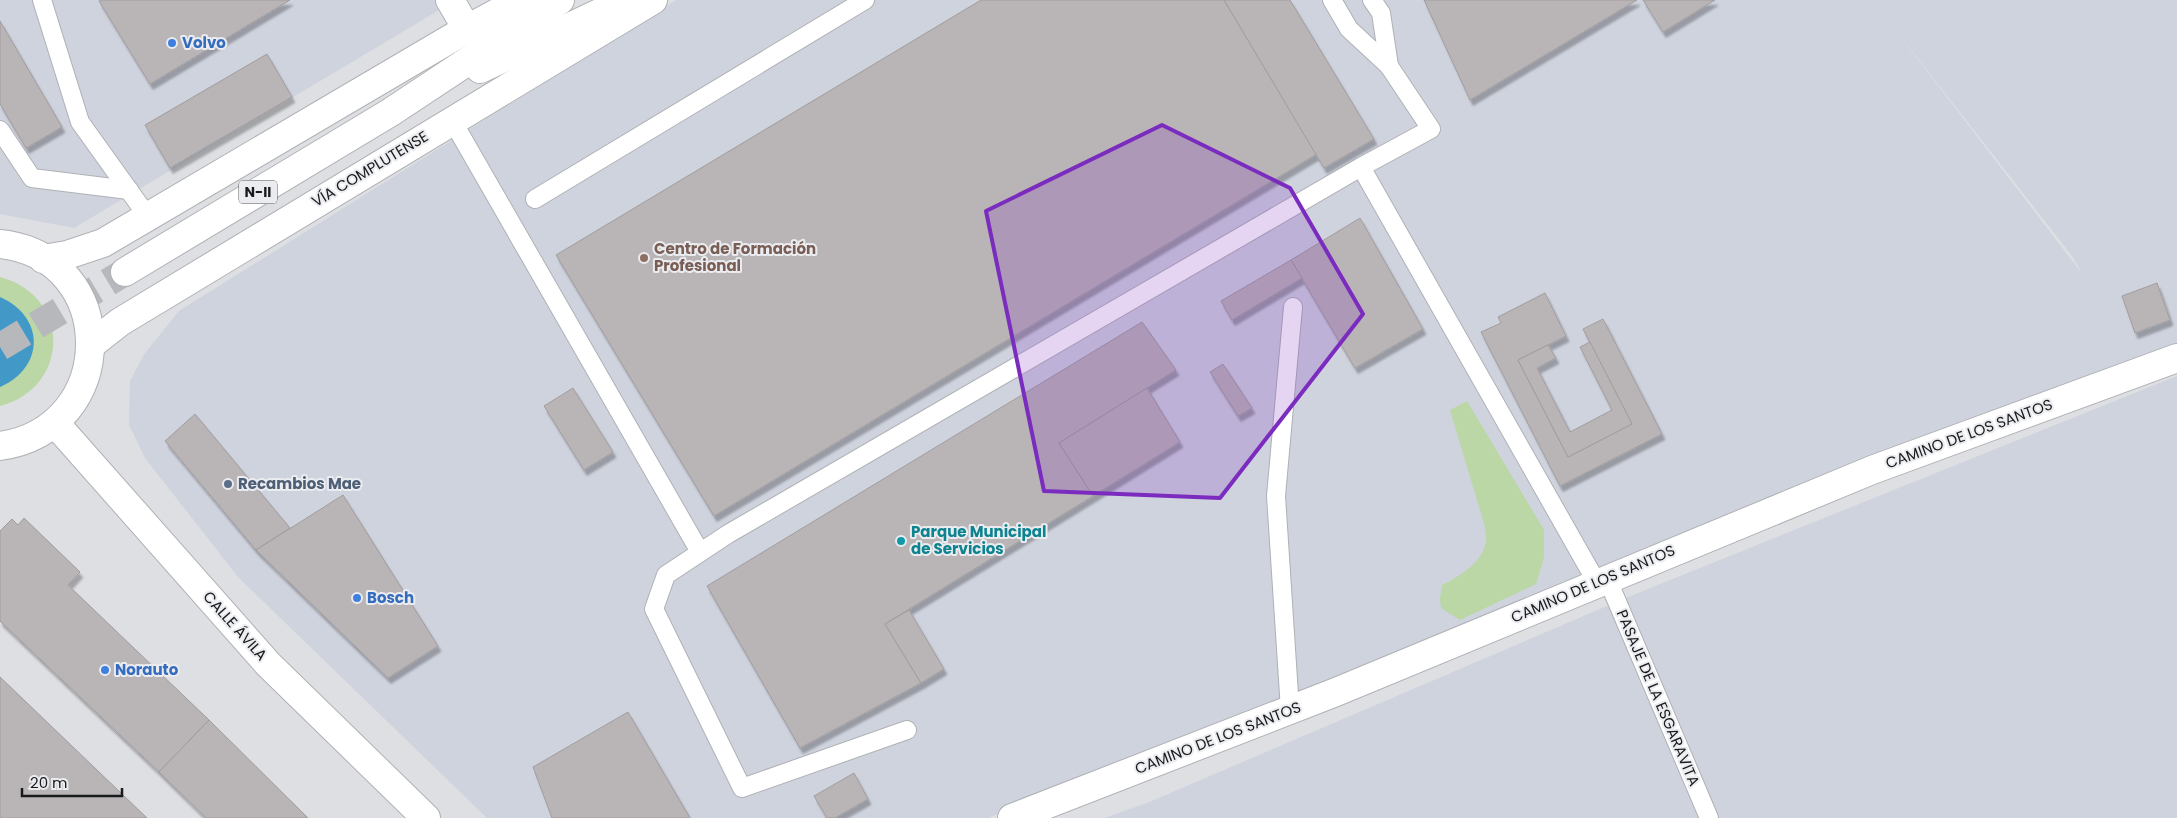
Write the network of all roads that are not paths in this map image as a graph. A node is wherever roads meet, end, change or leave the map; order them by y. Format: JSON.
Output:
{"nodes":[{"id":1,"x":42,"y":0,"type":"edge"},
{"id":2,"x":450,"y":0,"type":"edge"},
{"id":3,"x":521,"y":0,"type":"edge"},
{"id":4,"x":560,"y":0,"type":"edge"},
{"id":5,"x":627,"y":0,"type":"edge"},
{"id":6,"x":653,"y":0,"type":"edge"},
{"id":7,"x":865,"y":0,"type":"edge"},
{"id":8,"x":1332,"y":0,"type":"edge"},
{"id":9,"x":1372,"y":0,"type":"edge"},
{"id":10,"x":467,"y":29,"type":"junction"},
{"id":11,"x":1389,"y":66,"type":"junction"},
{"id":12,"x":391,"y":112,"type":"junction"},
{"id":13,"x":452,"y":120,"type":"junction"},
{"id":14,"x":0,"y":130,"type":"edge"},
{"id":15,"x":1361,"y":167,"type":"junction"},
{"id":16,"x":129,"y":190,"type":"junction"},
{"id":17,"x":535,"y":199,"type":"dead end"},
{"id":18,"x":148,"y":217,"type":"junction"},
{"id":19,"x":0,"y":244,"type":"edge"},
{"id":20,"x":44,"y":259,"type":"junction"},
{"id":21,"x":125,"y":272,"type":"tunnel mouth"},
{"id":22,"x":1293,"y":306,"type":"dead end"},
{"id":23,"x":92,"y":344,"type":"junction"},
{"id":24,"x":2177,"y":358,"type":"edge"},
{"id":25,"x":55,"y":423,"type":"junction"},
{"id":26,"x":0,"y":446,"type":"edge"},
{"id":27,"x":700,"y":552,"type":"junction"},
{"id":28,"x":1602,"y":580,"type":"junction"},
{"id":29,"x":1290,"y":710,"type":"junction"},
{"id":30,"x":907,"y":730,"type":"dead end"},
{"id":31,"x":426,"y":818,"type":"edge"},
{"id":32,"x":1012,"y":818,"type":"edge"},
{"id":33,"x":1709,"y":818,"type":"edge"}],
"edges":[{"from":1,"to":16,"type":"lane"},
{"from":2,"to":10,"type":"street"},
{"from":3,"to":10,"type":"street","number":"N-II"},
{"from":4,"to":12,"type":"street","number":"N-II"},
{"from":5,"to":12,"type":"street","number":"N-II"},
{"from":6,"to":13,"type":"street","name":"VÍA COMPLUTENSE","number":"N-II"},
{"from":7,"to":17,"type":"lane"},
{"from":8,"to":11,"type":"lane"},
{"from":9,"to":11,"type":"lane"},
{"from":10,"to":18,"type":"street","number":"N-II"},
{"from":11,"to":15,"type":"lane"},
{"from":12,"to":21,"type":"street","number":"N-II"},
{"from":13,"to":23,"type":"street","name":"VÍA COMPLUTENSE","number":"N-II"},
{"from":13,"to":27,"type":"lane"},
{"from":14,"to":16,"type":"lane"},
{"from":15,"to":27,"type":"lane"},
{"from":15,"to":28,"type":"lane","name":"PASAJE DE LA ESGARAVITA"},
{"from":16,"to":18,"type":"lane"},
{"from":18,"to":20,"type":"street","number":"N-II"},
{"from":19,"to":20,"type":"street"},
{"from":20,"to":23,"type":"street"},
{"from":22,"to":29,"type":"lane"},
{"from":23,"to":25,"type":"street"},
{"from":24,"to":28,"type":"street","name":"CAMINO DE LOS SANTOS"},
{"from":25,"to":26,"type":"street"},
{"from":25,"to":31,"type":"street","name":"CALLE ÁVILA"},
{"from":27,"to":30,"type":"lane"},
{"from":28,"to":29,"type":"street","name":"CAMINO DE LOS SANTOS"},
{"from":28,"to":33,"type":"lane","name":"PASAJE DE LA ESGARAVITA"},
{"from":29,"to":32,"type":"street","name":"CAMINO DE LOS SANTOS"}]}
